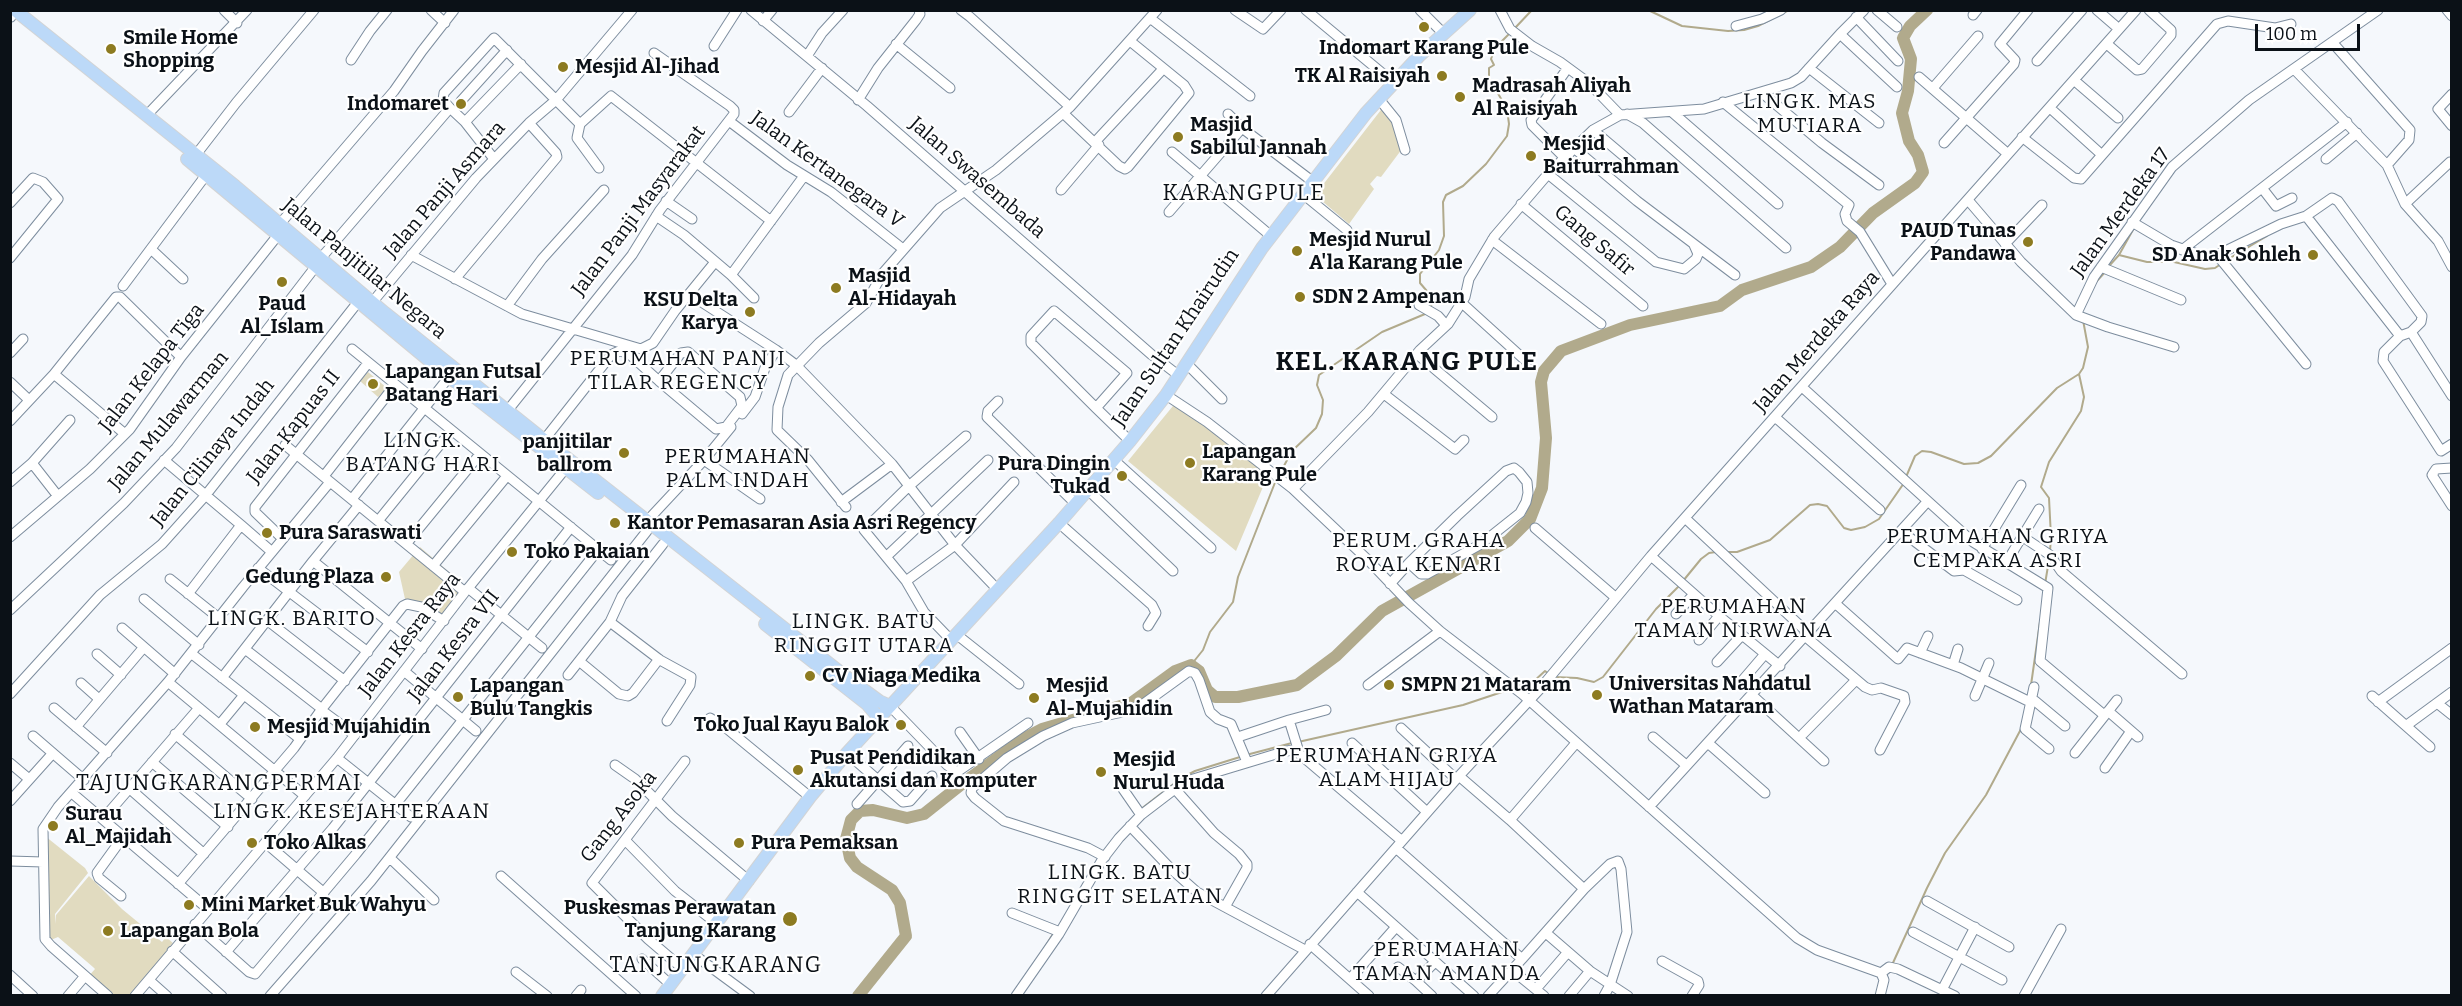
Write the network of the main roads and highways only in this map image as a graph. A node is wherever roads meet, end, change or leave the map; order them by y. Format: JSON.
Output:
{"nodes":[{"id":1,"x":15,"y":10,"type":"edge"},
{"id":2,"x":1470,"y":10,"type":"edge"},
{"id":3,"x":11,"y":17,"type":"edge"},
{"id":4,"x":104,"y":86,"type":"junction"},
{"id":5,"x":279,"y":230,"type":"junction"},
{"id":6,"x":366,"y":304,"type":"junction"},
{"id":7,"x":569,"y":465,"type":"junction"},
{"id":8,"x":647,"y":526,"type":"junction"},
{"id":9,"x":885,"y":712,"type":"junction"},
{"id":10,"x":665,"y":992,"type":"edge"}],
"edges":[{"from":1,"to":4,"type":"main road","name":"Jalan Panjitilar Negara"},
{"from":2,"to":9,"type":"main road","name":"Jalan Sultan Khairudin"},
{"from":3,"to":4,"type":"main road"},
{"from":4,"to":5,"type":"main road"},
{"from":4,"to":5,"type":"main road","name":"Jalan Panjitilar Negara"},
{"from":5,"to":6,"type":"main road","name":"Jalan Panjitilar Negara"},
{"from":6,"to":7,"type":"main road"},
{"from":6,"to":7,"type":"main road","name":"Jalan Panjitilar Negara"},
{"from":7,"to":8,"type":"main road","name":"Jalan Panjitilar Negara"},
{"from":8,"to":9,"type":"main road","name":"Jalan Panjitilar Negara"},
{"from":8,"to":9,"type":"main road"},
{"from":9,"to":10,"type":"main road","name":"Jalan Sultan Khairudin"}]}
